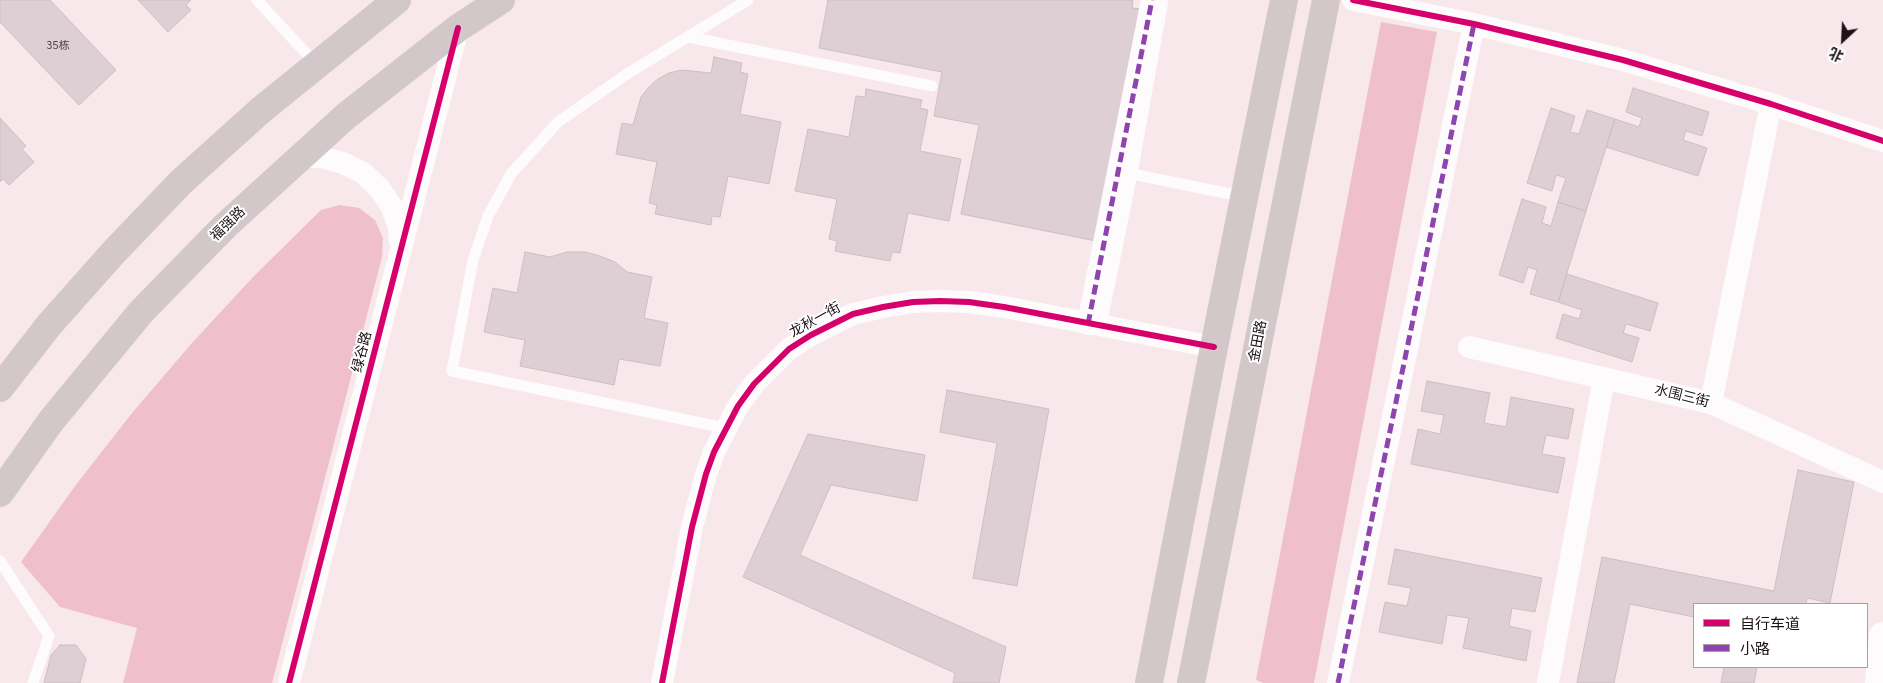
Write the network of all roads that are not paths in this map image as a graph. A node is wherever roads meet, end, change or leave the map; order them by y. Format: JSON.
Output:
{"nodes":[{"id":1,"x":258,"y":0,"type":"edge"},
{"id":2,"x":397,"y":0,"type":"edge"},
{"id":3,"x":501,"y":0,"type":"edge"},
{"id":4,"x":748,"y":0,"type":"edge"},
{"id":5,"x":1152,"y":0,"type":"edge"},
{"id":6,"x":1163,"y":0,"type":"edge"},
{"id":7,"x":1284,"y":0,"type":"edge"},
{"id":8,"x":1326,"y":0,"type":"edge"},
{"id":9,"x":1354,"y":0,"type":"edge"},
{"id":10,"x":1474,"y":24,"type":"junction"},
{"id":11,"x":458,"y":28,"type":"junction"},
{"id":12,"x":688,"y":37,"type":"junction"},
{"id":13,"x":316,"y":64,"type":"junction"},
{"id":14,"x":932,"y":86,"type":"dead end"},
{"id":15,"x":1771,"y":104,"type":"junction"},
{"id":16,"x":1883,"y":142,"type":"edge"},
{"id":17,"x":299,"y":157,"type":"junction"},
{"id":18,"x":1132,"y":174,"type":"junction"},
{"id":19,"x":1245,"y":197,"type":"junction"},
{"id":20,"x":401,"y":251,"type":"junction"},
{"id":21,"x":1094,"y":325,"type":"junction"},
{"id":22,"x":1214,"y":347,"type":"junction"},
{"id":23,"x":1468,"y":347,"type":"dead end"},
{"id":24,"x":1604,"y":378,"type":"junction"},
{"id":25,"x":0,"y":388,"type":"edge"},
{"id":26,"x":1711,"y":403,"type":"junction"},
{"id":27,"x":725,"y":428,"type":"junction"},
{"id":28,"x":1883,"y":482,"type":"edge"},
{"id":29,"x":0,"y":493,"type":"edge"},
{"id":30,"x":0,"y":561,"type":"edge"},
{"id":31,"x":1883,"y":636,"type":"edge"},
{"id":32,"x":33,"y":683,"type":"edge"},
{"id":33,"x":289,"y":683,"type":"edge"},
{"id":34,"x":662,"y":683,"type":"edge"},
{"id":35,"x":1149,"y":683,"type":"edge"},
{"id":36,"x":1191,"y":683,"type":"edge"},
{"id":37,"x":1338,"y":683,"type":"edge"},
{"id":38,"x":1548,"y":683,"type":"edge"},
{"id":39,"x":1879,"y":683,"type":"edge"}],
"edges":[{"from":1,"to":13,"type":"lane"},
{"from":2,"to":13,"type":"main road"},
{"from":3,"to":11,"type":"main road","name":"福强路"},
{"from":4,"to":12,"type":"lane"},
{"from":5,"to":21,"type":"street"},
{"from":6,"to":18,"type":"lane"},
{"from":7,"to":19,"type":"main road"},
{"from":8,"to":36,"type":"main road","name":"金田路"},
{"from":9,"to":10,"type":"street"},
{"from":10,"to":15,"type":"street"},
{"from":10,"to":37,"type":"street"},
{"from":11,"to":17,"type":"main road","name":"福强路"},
{"from":11,"to":20,"type":"street","name":"绿谷路"},
{"from":12,"to":14,"type":"lane"},
{"from":12,"to":27,"type":"lane"},
{"from":13,"to":25,"type":"main road"},
{"from":15,"to":16,"type":"street"},
{"from":15,"to":26,"type":"street"},
{"from":17,"to":20,"type":"street","name":"绿谷路"},
{"from":17,"to":29,"type":"main road","name":"福强路"},
{"from":18,"to":19,"type":"lane"},
{"from":18,"to":21,"type":"lane"},
{"from":19,"to":22,"type":"main road"},
{"from":20,"to":33,"type":"street","name":"绿谷路"},
{"from":21,"to":22,"type":"street","name":"龙秋一街"},
{"from":21,"to":27,"type":"street","name":"龙秋一街"},
{"from":22,"to":35,"type":"main road"},
{"from":23,"to":24,"type":"street","name":"水围三街"},
{"from":24,"to":26,"type":"street","name":"水围三街"},
{"from":24,"to":38,"type":"street"},
{"from":26,"to":28,"type":"street","name":"水围三街"},
{"from":27,"to":34,"type":"street","name":"龙秋一街"},
{"from":30,"to":32,"type":"lane"},
{"from":31,"to":39,"type":"street"}]}
